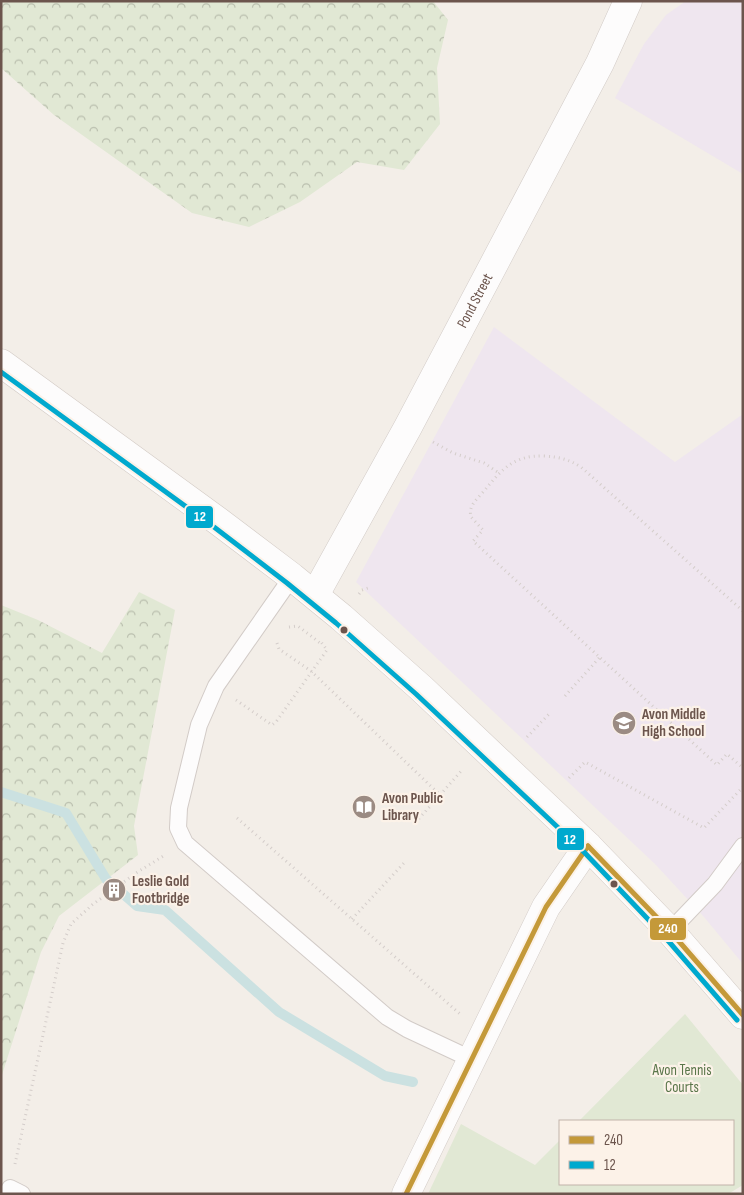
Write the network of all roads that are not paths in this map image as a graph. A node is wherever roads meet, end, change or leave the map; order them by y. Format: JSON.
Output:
{"nodes":[{"id":1,"x":628,"y":1,"type":"edge"},
{"id":2,"x":1,"y":363,"type":"edge"},
{"id":3,"x":292,"y":577,"type":"junction"},
{"id":4,"x":315,"y":596,"type":"junction"},
{"id":5,"x":588,"y":846,"type":"junction"},
{"id":6,"x":742,"y":847,"type":"edge"},
{"id":7,"x":670,"y":931,"type":"junction"},
{"id":8,"x":743,"y":1015,"type":"edge"},
{"id":9,"x":471,"y":1059,"type":"junction"},
{"id":10,"x":406,"y":1194,"type":"edge"}],
"edges":[{"from":1,"to":4,"type":"street","name":"Pond Street"},
{"from":2,"to":3,"type":"street"},
{"from":3,"to":4,"type":"street"},
{"from":3,"to":9,"type":"lane"},
{"from":4,"to":5,"type":"street"},
{"from":5,"to":7,"type":"street"},
{"from":5,"to":9,"type":"street"},
{"from":6,"to":7,"type":"lane"},
{"from":7,"to":8,"type":"street"},
{"from":9,"to":10,"type":"street"}]}
